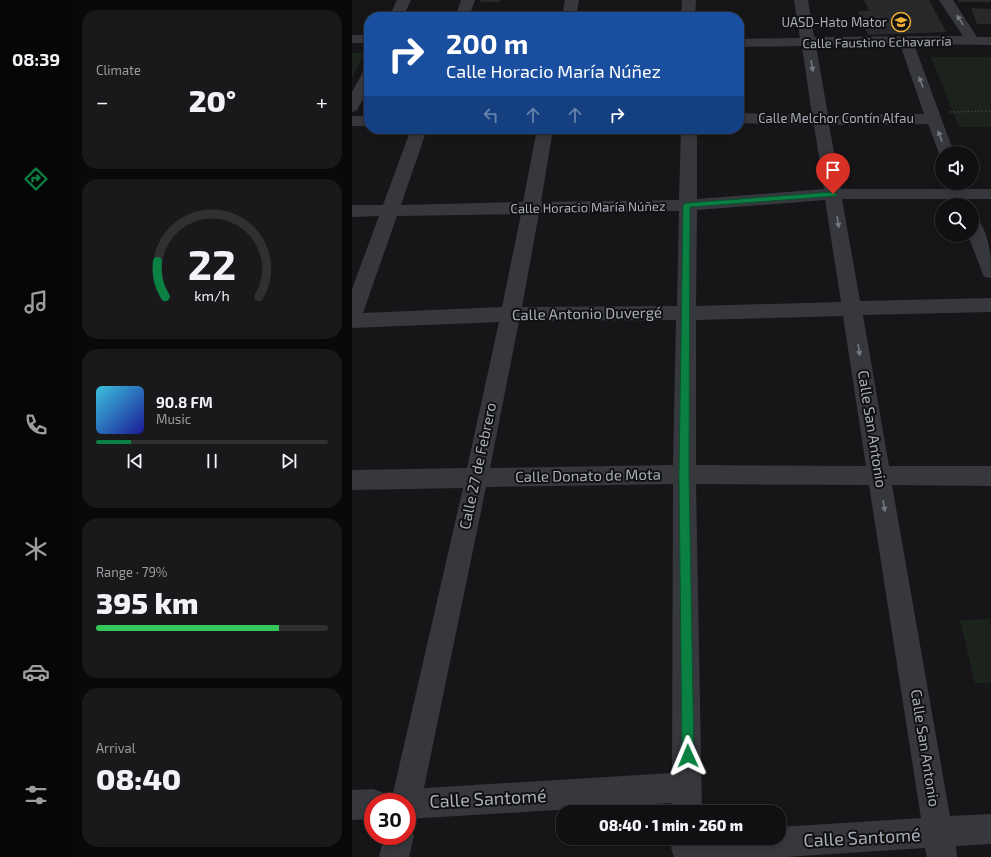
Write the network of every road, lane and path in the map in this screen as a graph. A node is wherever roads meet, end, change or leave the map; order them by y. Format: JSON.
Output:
{"nodes":[{"id":1,"x":404,"y":0,"type":"edge"},
{"id":2,"x":468,"y":0,"type":"edge"},
{"id":3,"x":572,"y":0,"type":"edge"},
{"id":4,"x":688,"y":0,"type":"edge"},
{"id":5,"x":801,"y":0,"type":"edge"},
{"id":6,"x":946,"y":0,"type":"edge"},
{"id":7,"x":398,"y":12,"type":"edge"},
{"id":8,"x":464,"y":12,"type":"edge"},
{"id":9,"x":570,"y":12,"type":"edge"},
{"id":10,"x":688,"y":12,"type":"edge"},
{"id":11,"x":352,"y":39,"type":"edge"},
{"id":12,"x":364,"y":39,"type":"edge"},
{"id":13,"x":906,"y":40,"type":"junction"},
{"id":14,"x":972,"y":40,"type":"junction"},
{"id":15,"x":991,"y":41,"type":"edge"},
{"id":16,"x":744,"y":43,"type":"edge"},
{"id":17,"x":808,"y":43,"type":"junction"},
{"id":18,"x":364,"y":83,"type":"edge"},
{"id":19,"x":352,"y":107,"type":"edge"},
{"id":20,"x":991,"y":111,"type":"edge"},
{"id":21,"x":932,"y":115,"type":"junction"},
{"id":22,"x":744,"y":118,"type":"edge"},
{"id":23,"x":821,"y":120,"type":"junction"},
{"id":24,"x":352,"y":121,"type":"edge"},
{"id":25,"x":364,"y":121,"type":"edge"},
{"id":26,"x":417,"y":134,"type":"edge"},
{"id":27,"x":543,"y":134,"type":"edge"},
{"id":28,"x":689,"y":134,"type":"edge"},
{"id":29,"x":943,"y":146,"type":"edge"},
{"id":30,"x":833,"y":194,"type":"junction"},
{"id":31,"x":961,"y":194,"type":"edge"},
{"id":32,"x":991,"y":194,"type":"edge"},
{"id":33,"x":687,"y":205,"type":"junction"},
{"id":34,"x":531,"y":208,"type":"junction"},
{"id":35,"x":391,"y":210,"type":"junction"},
{"id":36,"x":352,"y":211,"type":"edge"},
{"id":37,"x":979,"y":241,"type":"edge"},
{"id":38,"x":991,"y":272,"type":"edge"},
{"id":39,"x":991,"y":304,"type":"edge"},
{"id":40,"x":852,"y":307,"type":"junction"},
{"id":41,"x":685,"y":313,"type":"junction"},
{"id":42,"x":510,"y":314,"type":"junction"},
{"id":43,"x":352,"y":316,"type":"edge"},
{"id":44,"x":352,"y":321,"type":"edge"},
{"id":45,"x":684,"y":474,"type":"junction"},
{"id":46,"x":880,"y":476,"type":"junction"},
{"id":47,"x":991,"y":476,"type":"edge"},
{"id":48,"x":476,"y":479,"type":"junction"},
{"id":49,"x":352,"y":480,"type":"edge"},
{"id":50,"x":408,"y":793,"type":"edge"},
{"id":51,"x":688,"y":800,"type":"edge"},
{"id":52,"x":416,"y":803,"type":"edge"},
{"id":53,"x":364,"y":804,"type":"edge"},
{"id":54,"x":352,"y":805,"type":"edge"},
{"id":55,"x":991,"y":829,"type":"edge"},
{"id":56,"x":397,"y":845,"type":"edge"},
{"id":57,"x":941,"y":845,"type":"edge"},
{"id":58,"x":686,"y":848,"type":"edge"},
{"id":59,"x":394,"y":857,"type":"edge"}],
"edges":[{"from":1,"to":7,"type":"street"},
{"from":2,"to":8,"type":"street"},
{"from":3,"to":9,"type":"street"},
{"from":4,"to":10,"type":"street"},
{"from":5,"to":17,"type":"street","name":"Calle San Antonio"},
{"from":14,"to":6,"type":"street","one_way":true},
{"from":11,"to":12,"type":"street"},
{"from":13,"to":14,"type":"street","name":"Calle Faustino Echavarría"},
{"from":13,"to":17,"type":"street","name":"Calle Faustino Echavarría"},
{"from":21,"to":13,"type":"street","one_way":true},
{"from":14,"to":15,"type":"street","name":"Calle Faustino Echavarría"},
{"from":16,"to":17,"type":"street","name":"Calle Faustino Echavarría"},
{"from":17,"to":23,"type":"street","name":"Calle San Antonio","one_way":true},
{"from":18,"to":19,"type":"street"},
{"from":20,"to":21,"type":"path"},
{"from":21,"to":23,"type":"street","name":"Calle Melchor Contín Alfau"},
{"from":29,"to":21,"type":"street","one_way":true},
{"from":22,"to":23,"type":"street","name":"Calle Melchor Contín Alfau"},
{"from":23,"to":30,"type":"street","name":"Calle San Antonio"},
{"from":24,"to":25,"type":"street"},
{"from":26,"to":35,"type":"street"},
{"from":27,"to":34,"type":"street","name":"Calle 27 de Febrero"},
{"from":28,"to":33,"type":"street"},
{"from":30,"to":31,"type":"street","name":"Calle Horacio María Núñez"},
{"from":30,"to":33,"type":"street","name":"Calle Horacio María Núñez"},
{"from":30,"to":40,"type":"street","name":"Calle San Antonio","one_way":true},
{"from":31,"to":32,"type":"street","name":"Calle Horacio María Núñez"},
{"from":33,"to":34,"type":"street","name":"Calle Horacio María Núñez"},
{"from":33,"to":41,"type":"street"},
{"from":34,"to":35,"type":"street","name":"Calle Horacio María Núñez"},
{"from":34,"to":42,"type":"street","name":"Calle 27 de Febrero"},
{"from":35,"to":36,"type":"street","name":"Calle Horacio María Núñez"},
{"from":35,"to":43,"type":"street"},
{"from":37,"to":38,"type":"street"},
{"from":39,"to":40,"type":"street","name":"Calle Antonio Duvergé"},
{"from":40,"to":41,"type":"street","name":"Calle Antonio Duvergé"},
{"from":40,"to":46,"type":"street","name":"Calle San Antonio","one_way":true},
{"from":41,"to":42,"type":"street","name":"Calle Antonio Duvergé"},
{"from":41,"to":45,"type":"street"},
{"from":42,"to":44,"type":"street","name":"Calle Antonio Duvergé"},
{"from":42,"to":48,"type":"street","name":"Calle 27 de Febrero"},
{"from":45,"to":46,"type":"street","name":"Calle Donato de Mota"},
{"from":45,"to":48,"type":"street","name":"Calle Donato de Mota"},
{"from":45,"to":51,"type":"street"},
{"from":46,"to":47,"type":"street","name":"Calle Donato de Mota"},
{"from":46,"to":57,"type":"street","name":"Calle San Antonio","one_way":true},
{"from":48,"to":49,"type":"street","name":"Calle Donato de Mota"},
{"from":48,"to":50,"type":"street","name":"Calle 27 de Febrero"},
{"from":51,"to":52,"type":"street","name":"Calle Santomé"},
{"from":53,"to":54,"type":"street"},
{"from":55,"to":57,"type":"street","name":"Calle Santomé"},
{"from":56,"to":59,"type":"street"},
{"from":57,"to":58,"type":"street","name":"Calle Santomé"}]}
